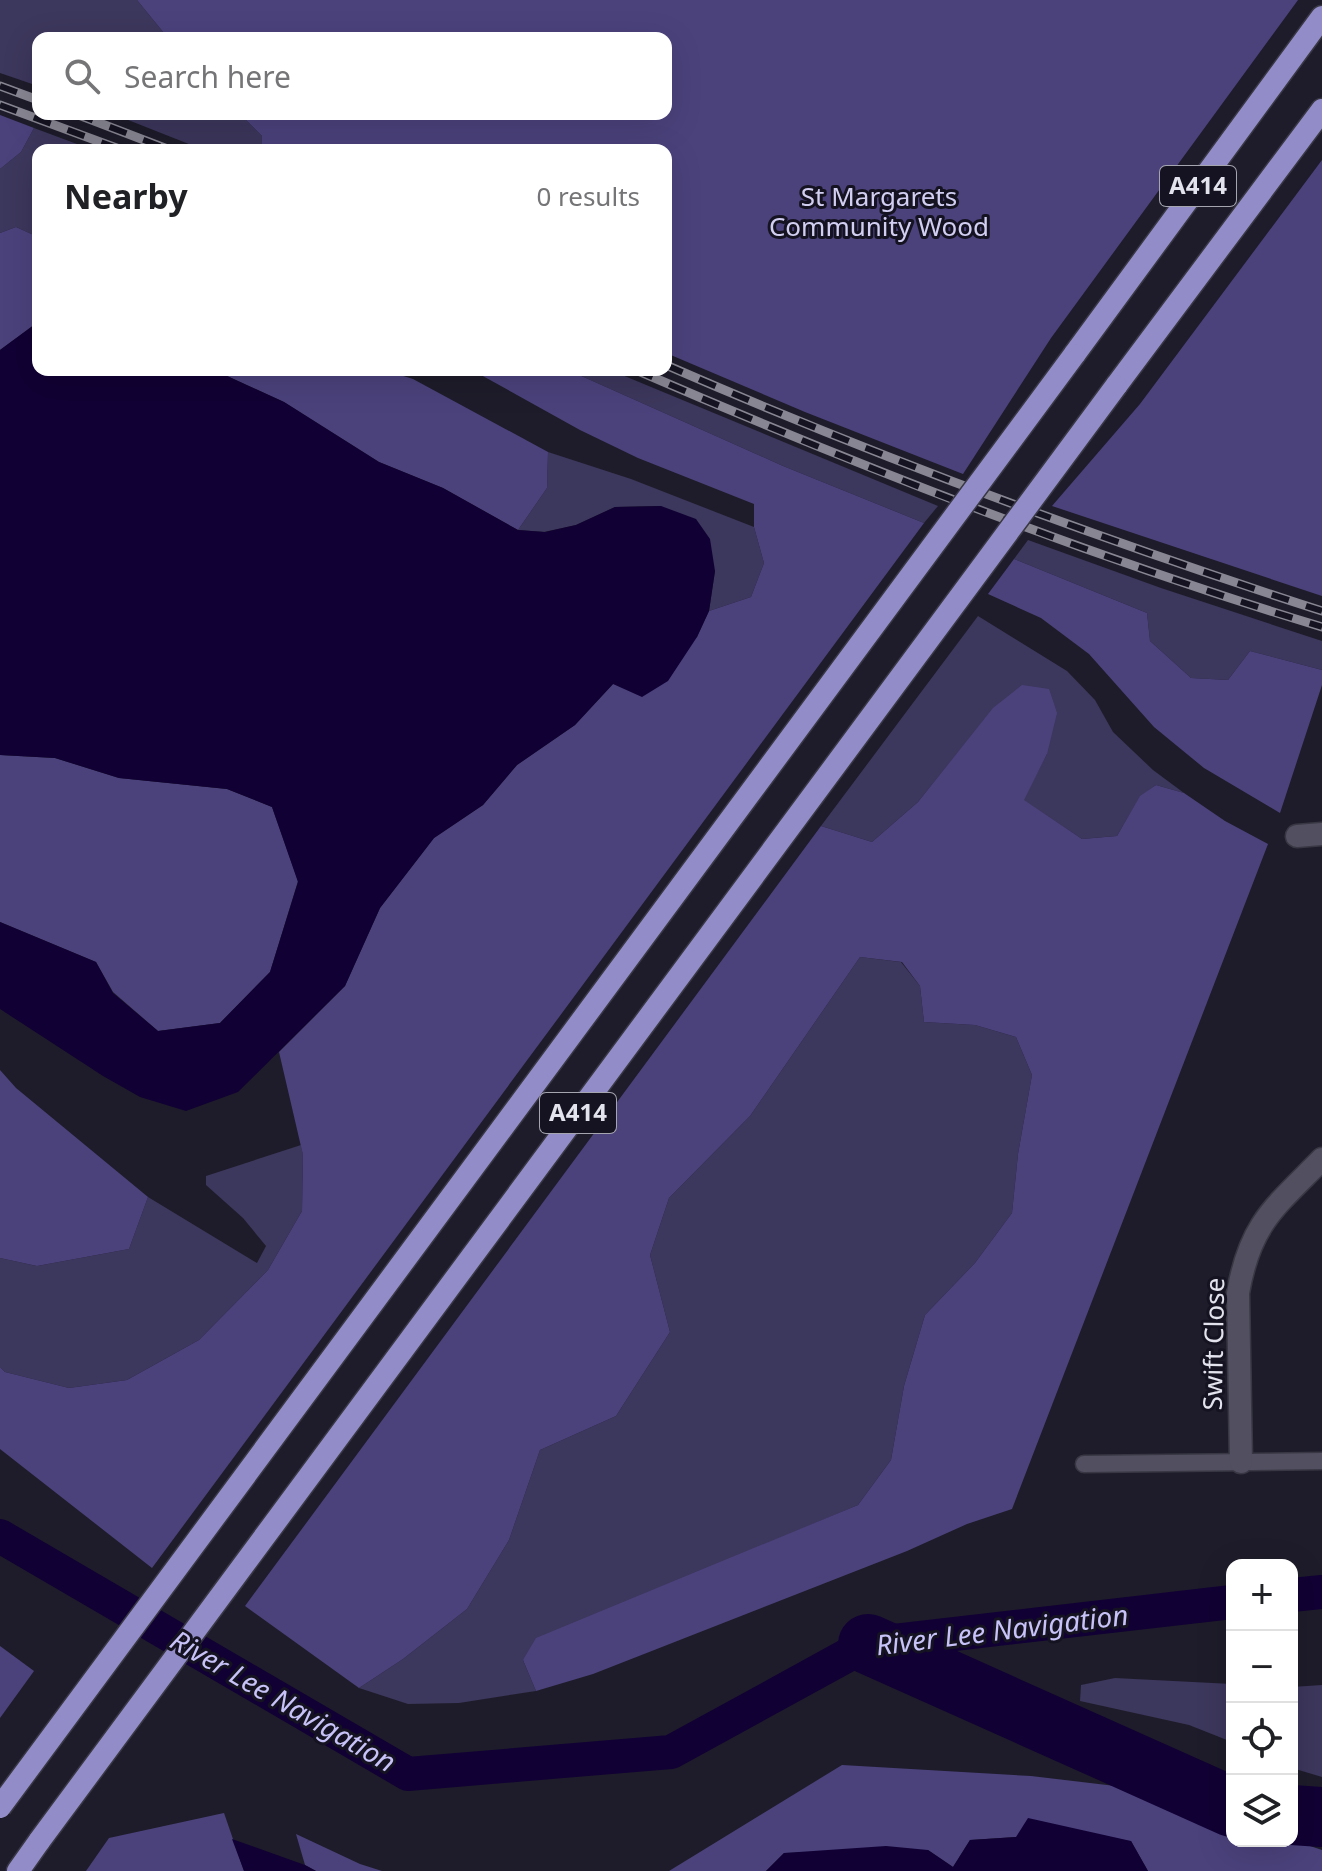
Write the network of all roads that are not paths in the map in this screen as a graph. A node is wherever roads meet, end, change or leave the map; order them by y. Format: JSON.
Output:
{"nodes":[{"id":1,"x":1322,"y":17,"type":"edge"},
{"id":2,"x":1322,"y":110,"type":"edge"},
{"id":3,"x":1322,"y":834,"type":"edge"},
{"id":4,"x":1297,"y":836,"type":"dead end"},
{"id":5,"x":1322,"y":1159,"type":"edge"},
{"id":6,"x":1322,"y":1461,"type":"edge"},
{"id":7,"x":1241,"y":1462,"type":"junction"},
{"id":8,"x":1084,"y":1464,"type":"dead end"},
{"id":9,"x":0,"y":1807,"type":"edge"},
{"id":10,"x":18,"y":1871,"type":"edge"}],
"edges":[{"from":1,"to":9,"type":"highway","number":"A414","bridge":true},
{"from":2,"to":10,"type":"highway","number":"A414","bridge":true},
{"from":3,"to":4,"type":"street"},
{"from":5,"to":7,"type":"street","name":"Swift Close"},
{"from":6,"to":7,"type":"lane"},
{"from":7,"to":8,"type":"lane"}]}
